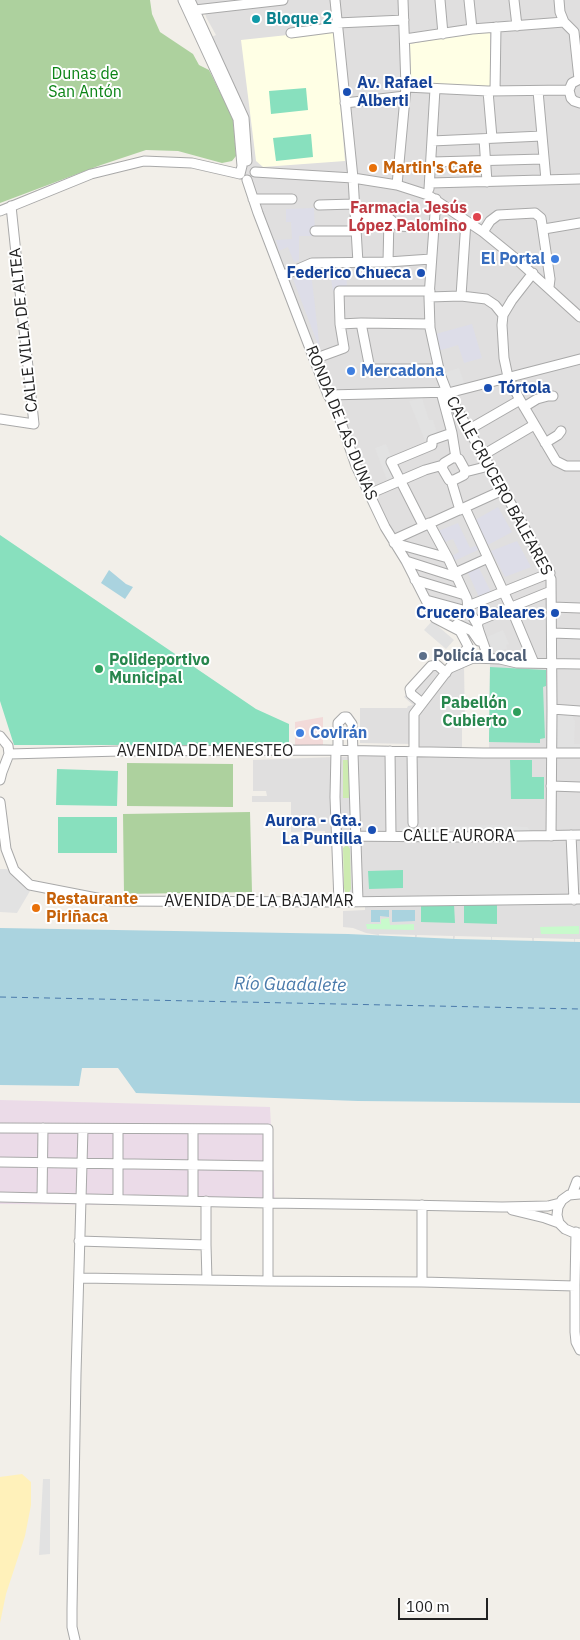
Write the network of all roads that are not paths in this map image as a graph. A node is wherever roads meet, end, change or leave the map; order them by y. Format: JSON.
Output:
{"nodes":[{"id":1,"x":183,"y":0,"type":"edge"},
{"id":2,"x":190,"y":0,"type":"edge"},
{"id":3,"x":283,"y":0,"type":"edge"},
{"id":4,"x":335,"y":0,"type":"edge"},
{"id":5,"x":402,"y":0,"type":"edge"},
{"id":6,"x":440,"y":0,"type":"edge"},
{"id":7,"x":469,"y":0,"type":"edge"},
{"id":8,"x":514,"y":0,"type":"edge"},
{"id":9,"x":559,"y":0,"type":"edge"},
{"id":10,"x":224,"y":3,"type":"edge"},
{"id":11,"x":195,"y":10,"type":"junction"},
{"id":12,"x":404,"y":20,"type":"junction"},
{"id":13,"x":564,"y":22,"type":"junction"},
{"id":14,"x":337,"y":25,"type":"junction"},
{"id":15,"x":517,"y":26,"type":"junction"},
{"id":16,"x":496,"y":28,"type":"junction"},
{"id":17,"x":472,"y":29,"type":"junction"},
{"id":18,"x":578,"y":29,"type":"edge"},
{"id":19,"x":291,"y":33,"type":"dead end"},
{"id":20,"x":443,"y":34,"type":"junction"},
{"id":21,"x":406,"y":39,"type":"junction"},
{"id":22,"x":578,"y":52,"type":"edge"},
{"id":23,"x":580,"y":79,"type":"edge"},
{"id":24,"x":434,"y":89,"type":"junction"},
{"id":25,"x":569,"y":90,"type":"junction"},
{"id":26,"x":492,"y":91,"type":"junction"},
{"id":27,"x":538,"y":91,"type":"junction"},
{"id":28,"x":406,"y":92,"type":"junction"},
{"id":29,"x":345,"y":103,"type":"junction"},
{"id":30,"x":580,"y":103,"type":"edge"},
{"id":31,"x":542,"y":136,"type":"junction"},
{"id":32,"x":488,"y":139,"type":"junction"},
{"id":33,"x":432,"y":141,"type":"junction"},
{"id":34,"x":543,"y":159,"type":"junction"},
{"id":35,"x":485,"y":161,"type":"junction"},
{"id":36,"x":432,"y":162,"type":"junction"},
{"id":37,"x":244,"y":171,"type":"junction"},
{"id":38,"x":353,"y":178,"type":"junction"},
{"id":39,"x":580,"y":179,"type":"edge"},
{"id":40,"x":546,"y":180,"type":"junction"},
{"id":41,"x":487,"y":182,"type":"junction"},
{"id":42,"x":430,"y":183,"type":"junction"},
{"id":43,"x":397,"y":185,"type":"junction"},
{"id":44,"x":432,"y":197,"type":"junction"},
{"id":45,"x":253,"y":199,"type":"junction"},
{"id":46,"x":292,"y":199,"type":"dead end"},
{"id":47,"x":354,"y":204,"type":"junction"},
{"id":48,"x":319,"y":205,"type":"dead end"},
{"id":49,"x":12,"y":206,"type":"junction"},
{"id":50,"x":0,"y":211,"type":"edge"},
{"id":51,"x":356,"y":217,"type":"junction"},
{"id":52,"x":389,"y":218,"type":"junction"},
{"id":53,"x":466,"y":221,"type":"junction"},
{"id":54,"x":580,"y":223,"type":"edge"},
{"id":55,"x":417,"y":227,"type":"dead end"},
{"id":56,"x":544,"y":229,"type":"junction"},
{"id":57,"x":315,"y":231,"type":"dead end"},
{"id":58,"x":356,"y":231,"type":"junction"},
{"id":59,"x":483,"y":232,"type":"junction"},
{"id":60,"x":432,"y":259,"type":"junction"},
{"id":61,"x":388,"y":262,"type":"junction"},
{"id":62,"x":358,"y":263,"type":"junction"},
{"id":63,"x":533,"y":273,"type":"junction"},
{"id":64,"x":282,"y":276,"type":"junction"},
{"id":65,"x":549,"y":288,"type":"junction"},
{"id":66,"x":430,"y":294,"type":"junction"},
{"id":67,"x":461,"y":296,"type":"junction"},
{"id":68,"x":503,"y":315,"type":"junction"},
{"id":69,"x":580,"y":317,"type":"edge"},
{"id":70,"x":361,"y":323,"type":"junction"},
{"id":71,"x":340,"y":324,"type":"junction"},
{"id":72,"x":430,"y":324,"type":"junction"},
{"id":73,"x":314,"y":359,"type":"junction"},
{"id":74,"x":580,"y":359,"type":"edge"},
{"id":75,"x":438,"y":369,"type":"junction"},
{"id":76,"x":508,"y":377,"type":"junction"},
{"id":77,"x":444,"y":392,"type":"junction"},
{"id":78,"x":328,"y":394,"type":"junction"},
{"id":79,"x":553,"y":396,"type":"dead end"},
{"id":80,"x":522,"y":403,"type":"junction"},
{"id":81,"x":0,"y":419,"type":"edge"},
{"id":82,"x":534,"y":425,"type":"junction"},
{"id":83,"x":468,"y":430,"type":"junction"},
{"id":84,"x":562,"y":432,"type":"dead end"},
{"id":85,"x":452,"y":433,"type":"junction"},
{"id":86,"x":545,"y":443,"type":"junction"},
{"id":87,"x":483,"y":455,"type":"junction"},
{"id":88,"x":456,"y":458,"type":"junction"},
{"id":89,"x":443,"y":464,"type":"junction"},
{"id":90,"x":489,"y":466,"type":"junction"},
{"id":91,"x":580,"y":466,"type":"edge"},
{"id":92,"x":464,"y":472,"type":"junction"},
{"id":93,"x":400,"y":480,"type":"junction"},
{"id":94,"x":451,"y":480,"type":"junction"},
{"id":95,"x":503,"y":490,"type":"junction"},
{"id":96,"x":369,"y":494,"type":"junction"},
{"id":97,"x":462,"y":509,"type":"junction"},
{"id":98,"x":426,"y":524,"type":"junction"},
{"id":99,"x":394,"y":541,"type":"junction"},
{"id":100,"x":448,"y":558,"type":"junction"},
{"id":101,"x":488,"y":558,"type":"junction"},
{"id":102,"x":406,"y":561,"type":"junction"},
{"id":103,"x":550,"y":573,"type":"junction"},
{"id":104,"x":455,"y":575,"type":"junction"},
{"id":105,"x":416,"y":580,"type":"junction"},
{"id":106,"x":551,"y":591,"type":"junction"},
{"id":107,"x":465,"y":595,"type":"junction"},
{"id":108,"x":426,"y":600,"type":"junction"},
{"id":109,"x":552,"y":607,"type":"junction"},
{"id":110,"x":511,"y":608,"type":"junction"},
{"id":111,"x":580,"y":608,"type":"edge"},
{"id":112,"x":469,"y":609,"type":"junction"},
{"id":113,"x":435,"y":618,"type":"junction"},
{"id":114,"x":478,"y":624,"type":"junction"},
{"id":115,"x":552,"y":633,"type":"junction"},
{"id":116,"x":580,"y":634,"type":"edge"},
{"id":117,"x":467,"y":647,"type":"junction"},
{"id":118,"x":480,"y":650,"type":"junction"},
{"id":119,"x":534,"y":663,"type":"junction"},
{"id":120,"x":552,"y":663,"type":"junction"},
{"id":121,"x":580,"y":664,"type":"edge"},
{"id":122,"x":448,"y":671,"type":"junction"},
{"id":123,"x":422,"y":703,"type":"junction"},
{"id":124,"x":552,"y":710,"type":"junction"},
{"id":125,"x":580,"y":711,"type":"edge"},
{"id":126,"x":0,"y":736,"type":"edge"},
{"id":127,"x":337,"y":751,"type":"junction"},
{"id":128,"x":353,"y":751,"type":"junction"},
{"id":129,"x":390,"y":751,"type":"junction"},
{"id":130,"x":413,"y":751,"type":"junction"},
{"id":131,"x":551,"y":752,"type":"junction"},
{"id":132,"x":580,"y":753,"type":"edge"},
{"id":133,"x":9,"y":754,"type":"junction"},
{"id":134,"x":0,"y":780,"type":"edge"},
{"id":135,"x":551,"y":786,"type":"junction"},
{"id":136,"x":580,"y":786,"type":"edge"},
{"id":137,"x":0,"y":802,"type":"edge"},
{"id":138,"x":413,"y":823,"type":"dead end"},
{"id":139,"x":576,"y":835,"type":"edge"},
{"id":140,"x":337,"y":836,"type":"junction"},
{"id":141,"x":355,"y":836,"type":"junction"},
{"id":142,"x":391,"y":836,"type":"junction"},
{"id":143,"x":550,"y":836,"type":"junction"},
{"id":144,"x":576,"y":880,"type":"edge"},
{"id":145,"x":577,"y":900,"type":"edge"},
{"id":146,"x":358,"y":901,"type":"junction"},
{"id":147,"x":339,"y":902,"type":"junction"},
{"id":148,"x":0,"y":1128,"type":"edge"},
{"id":149,"x":44,"y":1128,"type":"junction"},
{"id":150,"x":83,"y":1129,"type":"junction"},
{"id":151,"x":118,"y":1129,"type":"junction"},
{"id":152,"x":192,"y":1130,"type":"junction"},
{"id":153,"x":0,"y":1162,"type":"edge"},
{"id":154,"x":42,"y":1162,"type":"junction"},
{"id":155,"x":82,"y":1163,"type":"junction"},
{"id":156,"x":118,"y":1164,"type":"junction"},
{"id":157,"x":193,"y":1165,"type":"junction"},
{"id":158,"x":268,"y":1166,"type":"junction"},
{"id":159,"x":577,"y":1193,"type":"edge"},
{"id":160,"x":0,"y":1198,"type":"edge"},
{"id":161,"x":42,"y":1198,"type":"junction"},
{"id":162,"x":80,"y":1198,"type":"junction"},
{"id":163,"x":118,"y":1199,"type":"junction"},
{"id":164,"x":193,"y":1201,"type":"junction"},
{"id":165,"x":206,"y":1201,"type":"junction"},
{"id":166,"x":560,"y":1202,"type":"junction"},
{"id":167,"x":268,"y":1203,"type":"junction"},
{"id":168,"x":422,"y":1205,"type":"junction"},
{"id":169,"x":502,"y":1207,"type":"junction"},
{"id":170,"x":559,"y":1223,"type":"junction"},
{"id":171,"x":578,"y":1232,"type":"edge"},
{"id":172,"x":79,"y":1241,"type":"junction"},
{"id":173,"x":206,"y":1245,"type":"junction"},
{"id":174,"x":80,"y":1278,"type":"junction"},
{"id":175,"x":207,"y":1280,"type":"junction"},
{"id":176,"x":268,"y":1280,"type":"junction"},
{"id":177,"x":422,"y":1282,"type":"junction"},
{"id":178,"x":575,"y":1286,"type":"junction"},
{"id":179,"x":580,"y":1350,"type":"edge"},
{"id":180,"x":75,"y":1640,"type":"edge"}],
"edges":[{"from":1,"to":37,"type":"street"},
{"from":2,"to":11,"type":"street"},
{"from":3,"to":10,"type":"street"},
{"from":4,"to":14,"type":"street"},
{"from":5,"to":12,"type":"street"},
{"from":6,"to":20,"type":"street"},
{"from":7,"to":17,"type":"street"},
{"from":8,"to":15,"type":"street"},
{"from":9,"to":13,"type":"street"},
{"from":10,"to":11,"type":"street"},
{"from":11,"to":37,"type":"street"},
{"from":12,"to":14,"type":"street"},
{"from":12,"to":21,"type":"street"},
{"from":13,"to":15,"type":"street"},
{"from":13,"to":18,"type":"street"},
{"from":14,"to":19,"type":"street"},
{"from":14,"to":29,"type":"street"},
{"from":15,"to":16,"type":"street"},
{"from":16,"to":17,"type":"street"},
{"from":16,"to":26,"type":"street"},
{"from":17,"to":20,"type":"street"},
{"from":18,"to":22,"type":"street"},
{"from":20,"to":21,"type":"street"},
{"from":21,"to":28,"type":"street"},
{"from":22,"to":23,"type":"street"},
{"from":23,"to":25,"type":"street"},
{"from":24,"to":26,"type":"street"},
{"from":24,"to":28,"type":"street"},
{"from":24,"to":33,"type":"street","name":"CALLE CRUCERO BALEARES"},
{"from":25,"to":27,"type":"street"},
{"from":25,"to":30,"type":"street"},
{"from":26,"to":27,"type":"street"},
{"from":26,"to":32,"type":"street"},
{"from":27,"to":31,"type":"street"},
{"from":28,"to":29,"type":"street"},
{"from":28,"to":43,"type":"street"},
{"from":29,"to":38,"type":"street"},
{"from":31,"to":32,"type":"street"},
{"from":31,"to":34,"type":"street"},
{"from":32,"to":33,"type":"street"},
{"from":32,"to":35,"type":"street"},
{"from":33,"to":36,"type":"street","name":"CALLE CRUCERO BALEARES"},
{"from":34,"to":35,"type":"street"},
{"from":34,"to":40,"type":"street"},
{"from":35,"to":36,"type":"street"},
{"from":35,"to":41,"type":"street"},
{"from":36,"to":42,"type":"street","name":"CALLE CRUCERO BALEARES"},
{"from":37,"to":38,"type":"street"},
{"from":37,"to":45,"type":"street","name":"RONDA DE LAS DUNAS"},
{"from":37,"to":49,"type":"street"},
{"from":38,"to":43,"type":"street"},
{"from":38,"to":47,"type":"street"},
{"from":39,"to":40,"type":"street"},
{"from":40,"to":41,"type":"street"},
{"from":41,"to":42,"type":"street"},
{"from":42,"to":44,"type":"street","name":"CALLE CRUCERO BALEARES"},
{"from":43,"to":44,"type":"street"},
{"from":44,"to":53,"type":"street"},
{"from":44,"to":60,"type":"street","name":"CALLE CRUCERO BALEARES"},
{"from":45,"to":46,"type":"street"},
{"from":45,"to":64,"type":"street","name":"RONDA DE LAS DUNAS"},
{"from":47,"to":48,"type":"street"},
{"from":47,"to":51,"type":"street"},
{"from":49,"to":50,"type":"street"},
{"from":49,"to":81,"type":"street","name":"CALLE VILLA DE ALTEA"},
{"from":51,"to":52,"type":"street"},
{"from":51,"to":58,"type":"street"},
{"from":52,"to":55,"type":"street"},
{"from":52,"to":61,"type":"street"},
{"from":53,"to":59,"type":"street"},
{"from":53,"to":67,"type":"street"},
{"from":54,"to":56,"type":"street"},
{"from":56,"to":59,"type":"street"},
{"from":56,"to":65,"type":"street"},
{"from":57,"to":58,"type":"street"},
{"from":58,"to":62,"type":"street"},
{"from":59,"to":63,"type":"street"},
{"from":60,"to":61,"type":"street"},
{"from":60,"to":66,"type":"street","name":"CALLE CRUCERO BALEARES"},
{"from":61,"to":62,"type":"street"},
{"from":62,"to":64,"type":"street"},
{"from":63,"to":65,"type":"street"},
{"from":63,"to":68,"type":"street"},
{"from":64,"to":73,"type":"street","name":"RONDA DE LAS DUNAS"},
{"from":65,"to":69,"type":"street"},
{"from":66,"to":67,"type":"street"},
{"from":66,"to":71,"type":"street"},
{"from":66,"to":72,"type":"street","name":"CALLE CRUCERO BALEARES"},
{"from":67,"to":68,"type":"street"},
{"from":68,"to":76,"type":"street"},
{"from":70,"to":71,"type":"street"},
{"from":70,"to":72,"type":"street"},
{"from":70,"to":75,"type":"street"},
{"from":71,"to":73,"type":"street"},
{"from":72,"to":75,"type":"street","name":"CALLE CRUCERO BALEARES"},
{"from":73,"to":78,"type":"street","name":"RONDA DE LAS DUNAS"},
{"from":74,"to":76,"type":"street"},
{"from":75,"to":77,"type":"street","name":"CALLE CRUCERO BALEARES"},
{"from":76,"to":77,"type":"street"},
{"from":76,"to":80,"type":"street"},
{"from":77,"to":78,"type":"street"},
{"from":77,"to":83,"type":"street","name":"CALLE CRUCERO BALEARES"},
{"from":77,"to":85,"type":"street"},
{"from":78,"to":96,"type":"street","name":"RONDA DE LAS DUNAS"},
{"from":79,"to":80,"type":"street"},
{"from":80,"to":82,"type":"street"},
{"from":80,"to":83,"type":"street"},
{"from":82,"to":86,"type":"street"},
{"from":82,"to":87,"type":"street"},
{"from":83,"to":87,"type":"street","name":"CALLE CRUCERO BALEARES"},
{"from":84,"to":86,"type":"street"},
{"from":85,"to":88,"type":"street"},
{"from":85,"to":93,"type":"street"},
{"from":86,"to":91,"type":"street"},
{"from":87,"to":90,"type":"street","name":"CALLE CRUCERO BALEARES"},
{"from":88,"to":89,"type":"street"},
{"from":88,"to":92,"type":"street"},
{"from":89,"to":93,"type":"street"},
{"from":89,"to":94,"type":"street"},
{"from":90,"to":92,"type":"street"},
{"from":90,"to":95,"type":"street","name":"CALLE CRUCERO BALEARES"},
{"from":92,"to":94,"type":"street"},
{"from":93,"to":96,"type":"street"},
{"from":93,"to":98,"type":"street"},
{"from":94,"to":97,"type":"street"},
{"from":95,"to":97,"type":"street"},
{"from":95,"to":103,"type":"street","name":"CALLE CRUCERO BALEARES"},
{"from":96,"to":99,"type":"street","name":"RONDA DE LAS DUNAS"},
{"from":97,"to":98,"type":"street"},
{"from":97,"to":101,"type":"street"},
{"from":98,"to":99,"type":"street"},
{"from":98,"to":100,"type":"street"},
{"from":99,"to":100,"type":"street"},
{"from":99,"to":102,"type":"street","name":"RONDA DE LAS DUNAS"},
{"from":100,"to":104,"type":"street"},
{"from":101,"to":104,"type":"street"},
{"from":101,"to":110,"type":"street"},
{"from":102,"to":104,"type":"street"},
{"from":102,"to":105,"type":"street","name":"RONDA DE LAS DUNAS"},
{"from":103,"to":106,"type":"street","name":"CALLE CRUCERO BALEARES"},
{"from":103,"to":112,"type":"street"},
{"from":104,"to":107,"type":"street"},
{"from":105,"to":107,"type":"street"},
{"from":105,"to":108,"type":"street","name":"RONDA DE LAS DUNAS"},
{"from":106,"to":109,"type":"street","name":"CALLE CRUCERO BALEARES"},
{"from":106,"to":110,"type":"street"},
{"from":107,"to":112,"type":"street"},
{"from":108,"to":112,"type":"street"},
{"from":108,"to":113,"type":"street","name":"RONDA DE LAS DUNAS"},
{"from":109,"to":111,"type":"street"},
{"from":109,"to":115,"type":"street","name":"CALLE CRUCERO BALEARES"},
{"from":110,"to":114,"type":"street"},
{"from":110,"to":119,"type":"street"},
{"from":112,"to":114,"type":"street"},
{"from":113,"to":117,"type":"street"},
{"from":113,"to":118,"type":"street"},
{"from":114,"to":118,"type":"street"},
{"from":115,"to":116,"type":"street"},
{"from":115,"to":120,"type":"street","name":"CALLE CRUCERO BALEARES"},
{"from":117,"to":118,"type":"street"},
{"from":117,"to":118,"type":"street"},
{"from":117,"to":122,"type":"street"},
{"from":118,"to":119,"type":"street"},
{"from":118,"to":122,"type":"street"},
{"from":119,"to":120,"type":"street"},
{"from":120,"to":121,"type":"street"},
{"from":120,"to":124,"type":"street","name":"CALLE CRUCERO BALEARES"},
{"from":122,"to":123,"type":"street"},
{"from":122,"to":123,"type":"street"},
{"from":123,"to":130,"type":"street"},
{"from":124,"to":125,"type":"street"},
{"from":124,"to":131,"type":"street","name":"CALLE CRUCERO BALEARES"},
{"from":126,"to":133,"type":"street"},
{"from":127,"to":128,"type":"street","name":"AVENIDA DE MENESTEO"},
{"from":127,"to":128,"type":"street"},
{"from":127,"to":133,"type":"street","name":"AVENIDA DE MENESTEO"},
{"from":127,"to":140,"type":"street"},
{"from":128,"to":129,"type":"street","name":"AVENIDA DE MENESTEO"},
{"from":128,"to":141,"type":"street"},
{"from":129,"to":130,"type":"street","name":"AVENIDA DE MENESTEO"},
{"from":129,"to":142,"type":"street"},
{"from":130,"to":131,"type":"street","name":"AVENIDA DE MENESTEO"},
{"from":130,"to":138,"type":"street"},
{"from":131,"to":132,"type":"street","name":"AVENIDA DE MENESTEO"},
{"from":131,"to":135,"type":"street","name":"CALLE CRUCERO BALEARES"},
{"from":133,"to":134,"type":"street"},
{"from":135,"to":136,"type":"street"},
{"from":135,"to":143,"type":"street","name":"CALLE CRUCERO BALEARES"},
{"from":137,"to":147,"type":"street","name":"AVENIDA DE LA BAJAMAR"},
{"from":139,"to":143,"type":"street","name":"CALLE AURORA"},
{"from":139,"to":144,"type":"street"},
{"from":140,"to":141,"type":"street","name":"CALLE AURORA"},
{"from":140,"to":147,"type":"street"},
{"from":141,"to":142,"type":"street","name":"CALLE AURORA"},
{"from":141,"to":146,"type":"street"},
{"from":142,"to":143,"type":"street","name":"CALLE AURORA"},
{"from":144,"to":145,"type":"street"},
{"from":145,"to":146,"type":"street","name":"AVENIDA DE LA BAJAMAR"},
{"from":146,"to":147,"type":"street","name":"AVENIDA DE LA BAJAMAR"},
{"from":148,"to":149,"type":"street"},
{"from":149,"to":150,"type":"street"},
{"from":149,"to":154,"type":"street"},
{"from":150,"to":151,"type":"street"},
{"from":150,"to":155,"type":"street"},
{"from":151,"to":152,"type":"street"},
{"from":151,"to":156,"type":"street"},
{"from":152,"to":157,"type":"street"},
{"from":152,"to":158,"type":"street"},
{"from":153,"to":154,"type":"street"},
{"from":154,"to":155,"type":"street"},
{"from":154,"to":161,"type":"street"},
{"from":155,"to":156,"type":"street"},
{"from":155,"to":162,"type":"street"},
{"from":156,"to":157,"type":"street"},
{"from":156,"to":163,"type":"street"},
{"from":157,"to":158,"type":"street"},
{"from":157,"to":164,"type":"street"},
{"from":158,"to":167,"type":"street"},
{"from":159,"to":166,"type":"street"},
{"from":160,"to":161,"type":"street"},
{"from":161,"to":162,"type":"street"},
{"from":162,"to":163,"type":"street"},
{"from":162,"to":172,"type":"street"},
{"from":163,"to":164,"type":"street"},
{"from":164,"to":165,"type":"street"},
{"from":165,"to":167,"type":"street"},
{"from":165,"to":173,"type":"street"},
{"from":166,"to":169,"type":"street"},
{"from":166,"to":170,"type":"street"},
{"from":167,"to":168,"type":"street"},
{"from":167,"to":176,"type":"street"},
{"from":168,"to":169,"type":"street"},
{"from":168,"to":177,"type":"street"},
{"from":169,"to":170,"type":"street"},
{"from":170,"to":171,"type":"street"},
{"from":171,"to":178,"type":"street"},
{"from":172,"to":173,"type":"street"},
{"from":172,"to":174,"type":"street"},
{"from":173,"to":175,"type":"street"},
{"from":174,"to":175,"type":"street"},
{"from":174,"to":180,"type":"street"},
{"from":175,"to":176,"type":"street"},
{"from":176,"to":177,"type":"street"},
{"from":177,"to":178,"type":"street"},
{"from":178,"to":179,"type":"street"}]}
